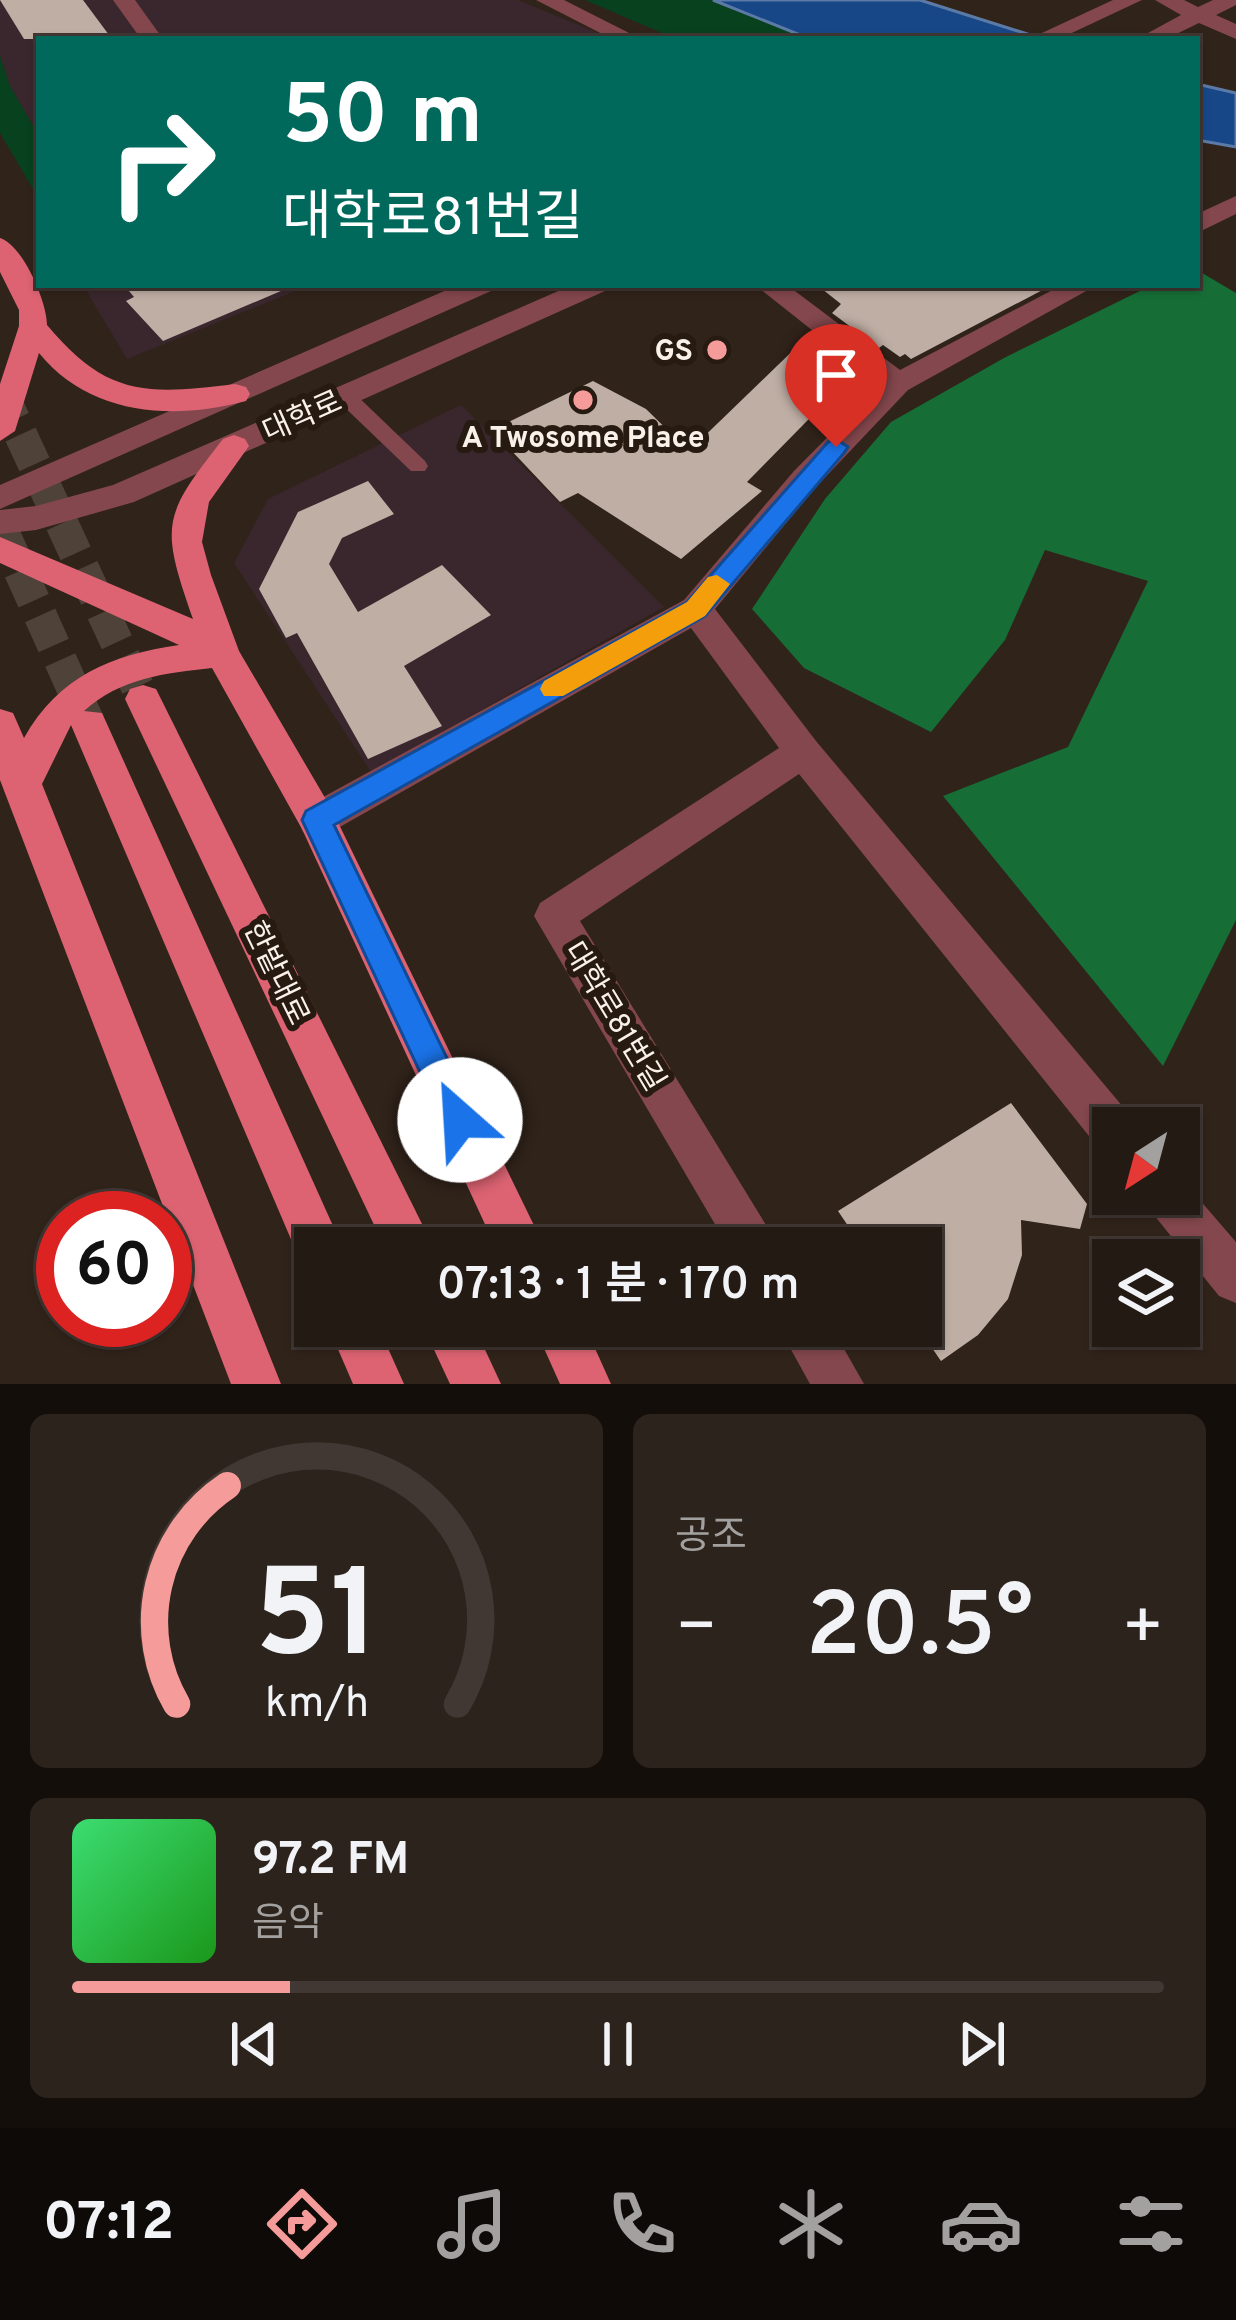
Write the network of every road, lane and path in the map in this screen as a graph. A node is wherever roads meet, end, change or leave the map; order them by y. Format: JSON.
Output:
{"nodes":[{"id":1,"x":124,"y":0,"type":"edge"},
{"id":2,"x":547,"y":0,"type":"edge"},
{"id":3,"x":1131,"y":0,"type":"edge"},
{"id":4,"x":1166,"y":0,"type":"edge"},
{"id":5,"x":1230,"y":0,"type":"edge"},
{"id":6,"x":1198,"y":14,"type":"junction"},
{"id":7,"x":1236,"y":32,"type":"edge"},
{"id":8,"x":150,"y":36,"type":"edge"},
{"id":9,"x":624,"y":36,"type":"edge"},
{"id":10,"x":1047,"y":36,"type":"edge"},
{"id":11,"x":1154,"y":36,"type":"edge"},
{"id":12,"x":1200,"y":196,"type":"edge"},
{"id":13,"x":1236,"y":202,"type":"edge"},
{"id":14,"x":1200,"y":223,"type":"edge"},
{"id":15,"x":0,"y":246,"type":"edge"},
{"id":16,"x":474,"y":288,"type":"edge"},
{"id":17,"x":589,"y":288,"type":"edge"},
{"id":18,"x":773,"y":288,"type":"edge"},
{"id":19,"x":1077,"y":288,"type":"edge"},
{"id":20,"x":33,"y":318,"type":"junction"},
{"id":21,"x":0,"y":335,"type":"edge"},
{"id":22,"x":898,"y":383,"type":"junction"},
{"id":23,"x":235,"y":394,"type":"junction"},
{"id":24,"x":345,"y":396,"type":"junction"},
{"id":25,"x":0,"y":431,"type":"edge"},
{"id":26,"x":233,"y":446,"type":"junction"},
{"id":27,"x":418,"y":466,"type":"dead end"},
{"id":28,"x":0,"y":498,"type":"edge"},
{"id":29,"x":0,"y":522,"type":"edge"},
{"id":30,"x":0,"y":548,"type":"edge"},
{"id":31,"x":696,"y":609,"type":"junction"},
{"id":32,"x":222,"y":653,"type":"junction"},
{"id":33,"x":143,"y":698,"type":"tunnel mouth"},
{"id":34,"x":0,"y":724,"type":"edge"},
{"id":35,"x":89,"y":724,"type":"tunnel mouth"},
{"id":36,"x":803,"y":752,"type":"junction"},
{"id":37,"x":12,"y":774,"type":"edge"},
{"id":38,"x":316,"y":820,"type":"junction"},
{"id":39,"x":1094,"y":1107,"type":"edge"},
{"id":40,"x":1183,"y":1215,"type":"edge"},
{"id":41,"x":310,"y":1227,"type":"edge"},
{"id":42,"x":400,"y":1227,"type":"edge"},
{"id":43,"x":511,"y":1227,"type":"edge"},
{"id":44,"x":743,"y":1227,"type":"edge"},
{"id":45,"x":1236,"y":1280,"type":"edge"},
{"id":46,"x":362,"y":1347,"type":"edge"},
{"id":47,"x":458,"y":1347,"type":"edge"},
{"id":48,"x":569,"y":1347,"type":"edge"},
{"id":49,"x":816,"y":1347,"type":"edge"},
{"id":50,"x":256,"y":1384,"type":"edge"},
{"id":51,"x":379,"y":1384,"type":"edge"},
{"id":52,"x":476,"y":1384,"type":"edge"},
{"id":53,"x":586,"y":1384,"type":"edge"},
{"id":54,"x":839,"y":1384,"type":"edge"}],
"edges":[{"from":1,"to":8,"type":"street"},
{"from":2,"to":9,"type":"street"},
{"from":3,"to":10,"type":"street"},
{"from":4,"to":6,"type":"street"},
{"from":5,"to":6,"type":"street"},
{"from":6,"to":7,"type":"street"},
{"from":6,"to":11,"type":"street"},
{"from":12,"to":13,"type":"street"},
{"from":13,"to":14,"type":"street"},
{"from":15,"to":20,"type":"main road"},
{"from":16,"to":23,"type":"street","name":"대학로"},
{"from":17,"to":24,"type":"street","name":"대학로"},
{"from":18,"to":22,"type":"street"},
{"from":19,"to":22,"type":"street"},
{"from":20,"to":21,"type":"main road"},
{"from":20,"to":23,"type":"main road"},
{"from":20,"to":25,"type":"main road"},
{"from":22,"to":31,"type":"street"},
{"from":23,"to":28,"type":"street","name":"대학로"},
{"from":24,"to":26,"type":"street","name":"대학로"},
{"from":24,"to":27,"type":"lane"},
{"from":26,"to":29,"type":"street","name":"대학로"},
{"from":26,"to":32,"type":"main road"},
{"from":30,"to":32,"type":"main road"},
{"from":31,"to":36,"type":"street"},
{"from":31,"to":38,"type":"street"},
{"from":32,"to":37,"type":"main road"},
{"from":32,"to":38,"type":"main road"},
{"from":33,"to":42,"type":"main road","name":"한밭대로"},
{"from":34,"to":37,"type":"main road"},
{"from":35,"to":41,"type":"main road"},
{"from":36,"to":39,"type":"street"},
{"from":36,"to":44,"type":"street","name":"대학로81번길"},
{"from":37,"to":50,"type":"main road"},
{"from":38,"to":43,"type":"main road"},
{"from":40,"to":45,"type":"street"},
{"from":46,"to":51,"type":"main road"},
{"from":47,"to":52,"type":"main road"},
{"from":48,"to":53,"type":"main road"},
{"from":49,"to":54,"type":"street"}]}
